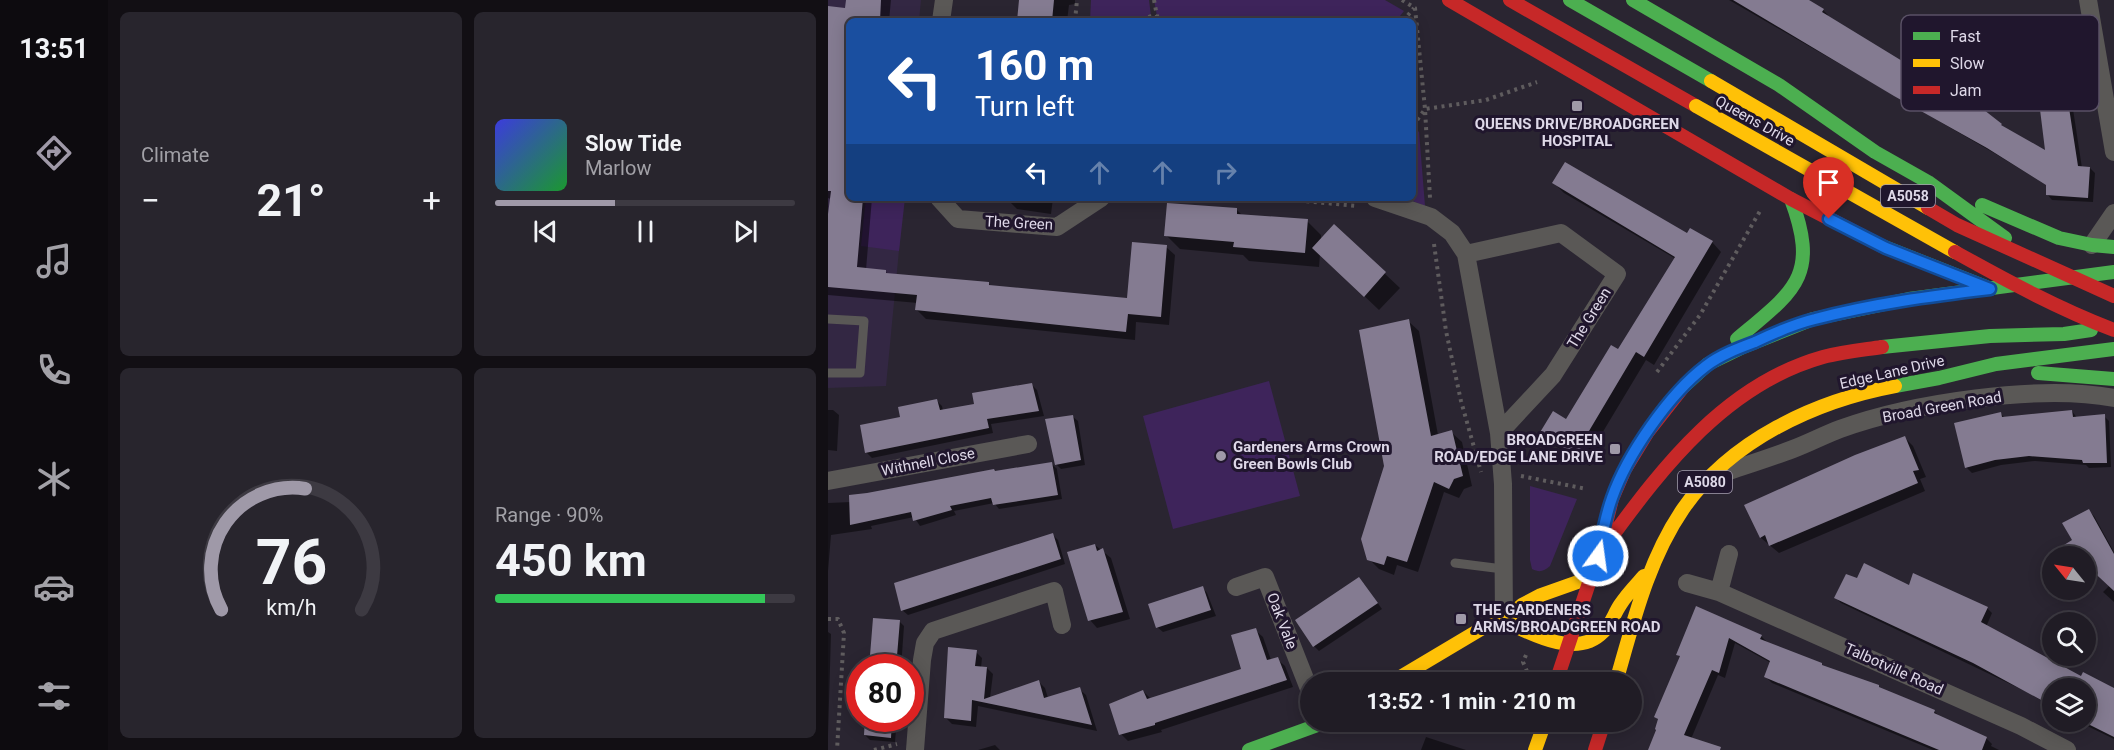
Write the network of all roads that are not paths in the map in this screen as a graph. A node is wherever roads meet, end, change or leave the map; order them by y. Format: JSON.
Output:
{"nodes":[{"id":1,"x":944,"y":0,"type":"edge"},
{"id":2,"x":1449,"y":0,"type":"edge"},
{"id":3,"x":1510,"y":0,"type":"edge"},
{"id":4,"x":1570,"y":0,"type":"edge"},
{"id":5,"x":1633,"y":0,"type":"edge"},
{"id":6,"x":2088,"y":0,"type":"edge"},
{"id":7,"x":2091,"y":15,"type":"edge"},
{"id":8,"x":942,"y":18,"type":"edge"},
{"id":9,"x":2099,"y":64,"type":"edge"},
{"id":10,"x":1804,"y":103,"type":"junction"},
{"id":11,"x":2114,"y":152,"type":"edge"},
{"id":12,"x":1754,"y":178,"type":"junction"},
{"id":13,"x":1928,"y":182,"type":"junction"},
{"id":14,"x":1791,"y":199,"type":"junction"},
{"id":15,"x":942,"y":201,"type":"edge"},
{"id":16,"x":1096,"y":201,"type":"edge"},
{"id":17,"x":1369,"y":202,"type":"edge"},
{"id":18,"x":2114,"y":213,"type":"edge"},
{"id":19,"x":2008,"y":240,"type":"junction"},
{"id":20,"x":2092,"y":245,"type":"junction"},
{"id":21,"x":2114,"y":247,"type":"edge"},
{"id":22,"x":1466,"y":254,"type":"junction"},
{"id":23,"x":2114,"y":272,"type":"edge"},
{"id":24,"x":2089,"y":277,"type":"junction"},
{"id":25,"x":2024,"y":284,"type":"junction"},
{"id":26,"x":2114,"y":285,"type":"edge"},
{"id":27,"x":1990,"y":289,"type":"junction"},
{"id":28,"x":2114,"y":296,"type":"edge"},
{"id":29,"x":2028,"y":304,"type":"junction"},
{"id":30,"x":2104,"y":306,"type":"edge"},
{"id":31,"x":828,"y":319,"type":"edge"},
{"id":32,"x":2114,"y":329,"type":"edge"},
{"id":33,"x":2016,"y":330,"type":"junction"},
{"id":34,"x":2082,"y":332,"type":"junction"},
{"id":35,"x":2114,"y":348,"type":"edge"},
{"id":36,"x":1708,"y":364,"type":"junction"},
{"id":37,"x":1995,"y":364,"type":"junction"},
{"id":38,"x":1970,"y":371,"type":"junction"},
{"id":39,"x":828,"y":373,"type":"edge"},
{"id":40,"x":2114,"y":379,"type":"edge"},
{"id":41,"x":2114,"y":398,"type":"edge"},
{"id":42,"x":1499,"y":433,"type":"junction"},
{"id":43,"x":1028,"y":444,"type":"dead end"},
{"id":44,"x":1708,"y":478,"type":"junction"},
{"id":45,"x":828,"y":481,"type":"edge"},
{"id":46,"x":1729,"y":554,"type":"dead end"},
{"id":47,"x":1598,"y":556,"type":"junction"},
{"id":48,"x":1455,"y":563,"type":"dead end"},
{"id":49,"x":1651,"y":568,"type":"junction"},
{"id":50,"x":1503,"y":569,"type":"junction"},
{"id":51,"x":1589,"y":578,"type":"junction"},
{"id":52,"x":1688,"y":583,"type":"dead end"},
{"id":53,"x":1236,"y":587,"type":"dead end"},
{"id":54,"x":1719,"y":592,"type":"junction"},
{"id":55,"x":1504,"y":621,"type":"junction"},
{"id":56,"x":1062,"y":625,"type":"dead end"},
{"id":57,"x":1568,"y":645,"type":"junction"},
{"id":58,"x":1302,"y":672,"type":"edge"},
{"id":59,"x":1409,"y":672,"type":"edge"},
{"id":60,"x":1559,"y":672,"type":"edge"},
{"id":61,"x":1619,"y":672,"type":"edge"},
{"id":62,"x":1300,"y":731,"type":"edge"},
{"id":63,"x":1541,"y":732,"type":"edge"},
{"id":64,"x":1601,"y":732,"type":"edge"},
{"id":65,"x":915,"y":750,"type":"edge"},
{"id":66,"x":1249,"y":750,"type":"edge"},
{"id":67,"x":1535,"y":750,"type":"edge"},
{"id":68,"x":1595,"y":750,"type":"edge"},
{"id":69,"x":2067,"y":750,"type":"edge"}],
"edges":[{"from":1,"to":8,"type":"street"},
{"from":2,"to":12,"type":"main road"},
{"from":3,"to":32,"type":"main road","name":"Queens Drive","number":"A5058","bridge":true},
{"from":4,"to":28,"type":"main road","name":"Queens Drive","number":"A5058","bridge":true},
{"from":5,"to":10,"type":"main road"},
{"from":6,"to":7,"type":"street"},
{"from":9,"to":11,"type":"street"},
{"from":10,"to":12,"type":"main road"},
{"from":10,"to":13,"type":"main road"},
{"from":12,"to":14,"type":"main road"},
{"from":13,"to":19,"type":"main road"},
{"from":13,"to":20,"type":"main road"},
{"from":14,"to":27,"type":"main road"},
{"from":14,"to":36,"type":"main road"},
{"from":15,"to":16,"type":"street","name":"The Green"},
{"from":17,"to":22,"type":"street"},
{"from":18,"to":20,"type":"street"},
{"from":19,"to":24,"type":"main road"},
{"from":19,"to":25,"type":"main road"},
{"from":20,"to":21,"type":"main road"},
{"from":22,"to":42,"type":"street"},
{"from":22,"to":42,"type":"street","name":"The Green"},
{"from":23,"to":24,"type":"main road"},
{"from":24,"to":25,"type":"main road"},
{"from":24,"to":26,"type":"main road"},
{"from":25,"to":27,"type":"main road"},
{"from":25,"to":29,"type":"main road"},
{"from":27,"to":29,"type":"main road"},
{"from":27,"to":36,"type":"main road"},
{"from":29,"to":30,"type":"main road"},
{"from":29,"to":34,"type":"main road"},
{"from":31,"to":39,"type":"lane"},
{"from":32,"to":34,"type":"main road"},
{"from":33,"to":34,"type":"main road"},
{"from":33,"to":37,"type":"main road"},
{"from":33,"to":47,"type":"main road"},
{"from":34,"to":35,"type":"main road"},
{"from":35,"to":37,"type":"main road","name":"Edge Lane Drive","number":"A5080"},
{"from":36,"to":47,"type":"main road"},
{"from":37,"to":38,"type":"main road","name":"Edge Lane Drive","number":"A5080"},
{"from":38,"to":40,"type":"main road"},
{"from":38,"to":44,"type":"main road","name":"Edge Lane Drive","number":"A5080"},
{"from":41,"to":44,"type":"street","name":"Broad Green Road"},
{"from":42,"to":50,"type":"street"},
{"from":43,"to":45,"type":"street","name":"Withnell Close"},
{"from":44,"to":49,"type":"main road","name":"Edge Lane Drive","number":"A5080"},
{"from":46,"to":54,"type":"street"},
{"from":47,"to":51,"type":"main road"},
{"from":48,"to":50,"type":"lane"},
{"from":49,"to":57,"type":"main road"},
{"from":49,"to":61,"type":"main road","name":"Edge Lane Drive","number":"A5080"},
{"from":50,"to":55,"type":"street"},
{"from":51,"to":55,"type":"main road"},
{"from":51,"to":57,"type":"main road"},
{"from":52,"to":54,"type":"street","name":"Talbotville Road"},
{"from":53,"to":58,"type":"street","name":"Oak Vale"},
{"from":54,"to":69,"type":"street","name":"Talbotville Road"},
{"from":55,"to":57,"type":"main road"},
{"from":55,"to":59,"type":"main road"},
{"from":56,"to":65,"type":"street"},
{"from":57,"to":60,"type":"main road"},
{"from":62,"to":66,"type":"main road"},
{"from":63,"to":67,"type":"main road"},
{"from":64,"to":68,"type":"main road"}]}
